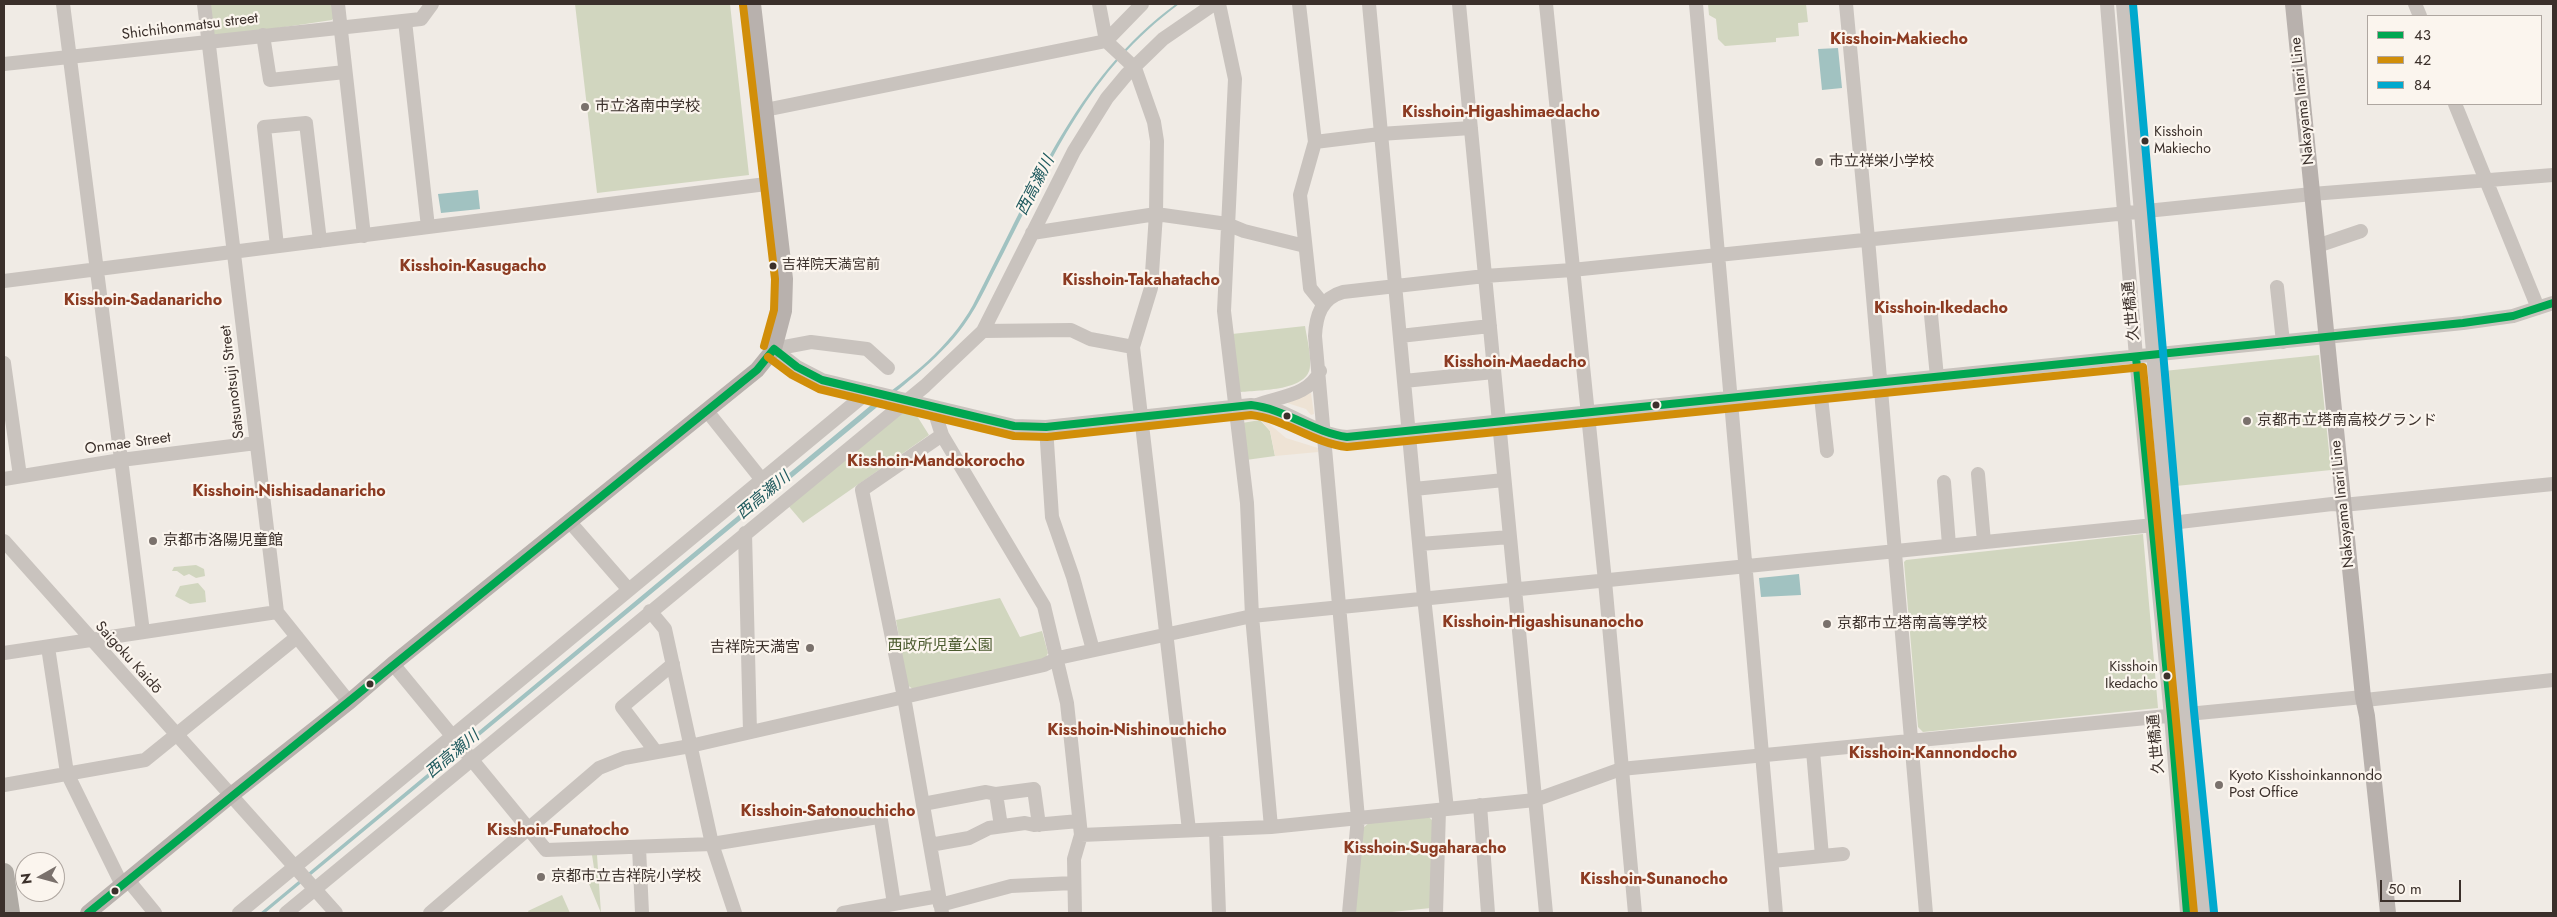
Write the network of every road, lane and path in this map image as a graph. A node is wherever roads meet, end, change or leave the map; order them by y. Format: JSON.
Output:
{"nodes":[{"id":1,"x":63,"y":4,"type":"edge"},
{"id":2,"x":204,"y":4,"type":"edge"},
{"id":3,"x":338,"y":4,"type":"edge"},
{"id":4,"x":432,"y":4,"type":"edge"},
{"id":5,"x":753,"y":4,"type":"edge"},
{"id":6,"x":1099,"y":4,"type":"edge"},
{"id":7,"x":1142,"y":4,"type":"edge"},
{"id":8,"x":1214,"y":4,"type":"edge"},
{"id":9,"x":1219,"y":4,"type":"edge"},
{"id":10,"x":1300,"y":4,"type":"edge"},
{"id":11,"x":1369,"y":4,"type":"edge"},
{"id":12,"x":1459,"y":4,"type":"edge"},
{"id":13,"x":1546,"y":4,"type":"edge"},
{"id":14,"x":1696,"y":4,"type":"edge"},
{"id":15,"x":1846,"y":4,"type":"edge"},
{"id":16,"x":2107,"y":4,"type":"edge"},
{"id":17,"x":2123,"y":4,"type":"edge"},
{"id":18,"x":2293,"y":4,"type":"edge"},
{"id":19,"x":405,"y":21,"type":"junction"},
{"id":20,"x":340,"y":26,"type":"junction"},
{"id":21,"x":263,"y":35,"type":"junction"},
{"id":22,"x":209,"y":42,"type":"junction"},
{"id":23,"x":1107,"y":42,"type":"junction"},
{"id":24,"x":70,"y":58,"type":"junction"},
{"id":25,"x":4,"y":64,"type":"edge"},
{"id":26,"x":1134,"y":67,"type":"junction"},
{"id":27,"x":345,"y":72,"type":"junction"},
{"id":28,"x":2454,"y":105,"type":"edge"},
{"id":29,"x":765,"y":110,"type":"junction"},
{"id":30,"x":1471,"y":128,"type":"junction"},
{"id":31,"x":1380,"y":134,"type":"junction"},
{"id":32,"x":1314,"y":142,"type":"junction"},
{"id":33,"x":2553,"y":174,"type":"edge"},
{"id":34,"x":2485,"y":180,"type":"junction"},
{"id":35,"x":774,"y":183,"type":"junction"},
{"id":36,"x":2312,"y":194,"type":"junction"},
{"id":37,"x":2140,"y":211,"type":"junction"},
{"id":38,"x":2126,"y":213,"type":"junction"},
{"id":39,"x":1156,"y":214,"type":"junction"},
{"id":40,"x":1227,"y":224,"type":"junction"},
{"id":41,"x":428,"y":227,"type":"junction"},
{"id":42,"x":2361,"y":231,"type":"dead end"},
{"id":43,"x":1032,"y":233,"type":"junction"},
{"id":44,"x":364,"y":236,"type":"junction"},
{"id":45,"x":1868,"y":239,"type":"junction"},
{"id":46,"x":320,"y":241,"type":"junction"},
{"id":47,"x":277,"y":246,"type":"junction"},
{"id":48,"x":1305,"y":246,"type":"junction"},
{"id":49,"x":2317,"y":246,"type":"junction"},
{"id":50,"x":234,"y":252,"type":"junction"},
{"id":51,"x":1717,"y":254,"type":"junction"},
{"id":52,"x":97,"y":270,"type":"junction"},
{"id":53,"x":1572,"y":270,"type":"junction"},
{"id":54,"x":1485,"y":276,"type":"junction"},
{"id":55,"x":4,"y":281,"type":"edge"},
{"id":56,"x":1395,"y":286,"type":"junction"},
{"id":57,"x":2277,"y":288,"type":"dead end"},
{"id":58,"x":2553,"y":303,"type":"edge"},
{"id":59,"x":1323,"y":304,"type":"junction"},
{"id":60,"x":2538,"y":308,"type":"junction"},
{"id":61,"x":1931,"y":315,"type":"dead end"},
{"id":62,"x":1490,"y":326,"type":"junction"},
{"id":63,"x":983,"y":331,"type":"junction"},
{"id":64,"x":1400,"y":336,"type":"junction"},
{"id":65,"x":2326,"y":338,"type":"junction"},
{"id":66,"x":2283,"y":342,"type":"junction"},
{"id":67,"x":1133,"y":347,"type":"junction"},
{"id":68,"x":774,"y":348,"type":"junction"},
{"id":69,"x":2152,"y":356,"type":"junction"},
{"id":70,"x":2136,"y":357,"type":"junction"},
{"id":71,"x":4,"y":363,"type":"edge"},
{"id":72,"x":888,"y":368,"type":"dead end"},
{"id":73,"x":1320,"y":371,"type":"junction"},
{"id":74,"x":1494,"y":372,"type":"junction"},
{"id":75,"x":1937,"y":377,"type":"junction"},
{"id":76,"x":1404,"y":381,"type":"junction"},
{"id":77,"x":1879,"y":382,"type":"junction"},
{"id":78,"x":1820,"y":388,"type":"junction"},
{"id":79,"x":871,"y":392,"type":"junction"},
{"id":80,"x":1730,"y":398,"type":"junction"},
{"id":81,"x":904,"y":400,"type":"junction"},
{"id":82,"x":1256,"y":405,"type":"junction"},
{"id":83,"x":1235,"y":406,"type":"junction"},
{"id":84,"x":933,"y":407,"type":"junction"},
{"id":85,"x":707,"y":411,"type":"junction"},
{"id":86,"x":1588,"y":413,"type":"junction"},
{"id":87,"x":1142,"y":416,"type":"junction"},
{"id":88,"x":1499,"y":422,"type":"junction"},
{"id":89,"x":1046,"y":427,"type":"junction"},
{"id":90,"x":1410,"y":430,"type":"junction"},
{"id":91,"x":1324,"y":432,"type":"junction"},
{"id":92,"x":942,"y":435,"type":"junction"},
{"id":93,"x":256,"y":443,"type":"junction"},
{"id":94,"x":1827,"y":451,"type":"dead end"},
{"id":95,"x":121,"y":460,"type":"junction"},
{"id":96,"x":1978,"y":474,"type":"dead end"},
{"id":97,"x":20,"y":476,"type":"junction"},
{"id":98,"x":4,"y":479,"type":"edge"},
{"id":99,"x":762,"y":480,"type":"junction"},
{"id":100,"x":1504,"y":480,"type":"junction"},
{"id":101,"x":1944,"y":482,"type":"dead end"},
{"id":102,"x":2553,"y":484,"type":"edge"},
{"id":103,"x":1414,"y":489,"type":"junction"},
{"id":104,"x":2343,"y":505,"type":"junction"},
{"id":105,"x":569,"y":521,"type":"junction"},
{"id":106,"x":2169,"y":524,"type":"junction"},
{"id":107,"x":2154,"y":525,"type":"junction"},
{"id":108,"x":745,"y":533,"type":"junction"},
{"id":109,"x":1510,"y":538,"type":"junction"},
{"id":110,"x":4,"y":541,"type":"edge"},
{"id":111,"x":1984,"y":542,"type":"junction"},
{"id":112,"x":1420,"y":544,"type":"junction"},
{"id":113,"x":1949,"y":545,"type":"junction"},
{"id":114,"x":1894,"y":550,"type":"junction"},
{"id":115,"x":1744,"y":566,"type":"junction"},
{"id":116,"x":1605,"y":581,"type":"junction"},
{"id":117,"x":628,"y":590,"type":"junction"},
{"id":118,"x":1515,"y":590,"type":"junction"},
{"id":119,"x":1424,"y":597,"type":"junction"},
{"id":120,"x":1339,"y":607,"type":"junction"},
{"id":121,"x":650,"y":611,"type":"junction"},
{"id":122,"x":277,"y":612,"type":"junction"},
{"id":123,"x":1252,"y":616,"type":"junction"},
{"id":124,"x":143,"y":632,"type":"junction"},
{"id":125,"x":1167,"y":634,"type":"junction"},
{"id":126,"x":297,"y":637,"type":"junction"},
{"id":127,"x":90,"y":640,"type":"junction"},
{"id":128,"x":48,"y":646,"type":"junction"},
{"id":129,"x":1093,"y":650,"type":"junction"},
{"id":130,"x":4,"y":652,"type":"edge"},
{"id":131,"x":1058,"y":658,"type":"junction"},
{"id":132,"x":393,"y":664,"type":"junction"},
{"id":133,"x":673,"y":664,"type":"junction"},
{"id":134,"x":2553,"y":680,"type":"edge"},
{"id":135,"x":904,"y":696,"type":"junction"},
{"id":136,"x":2364,"y":698,"type":"junction"},
{"id":137,"x":349,"y":702,"type":"junction"},
{"id":138,"x":2178,"y":715,"type":"junction"},
{"id":139,"x":750,"y":732,"type":"junction"},
{"id":140,"x":175,"y":735,"type":"junction"},
{"id":141,"x":454,"y":735,"type":"junction"},
{"id":142,"x":1910,"y":742,"type":"junction"},
{"id":143,"x":690,"y":746,"type":"junction"},
{"id":144,"x":656,"y":752,"type":"junction"},
{"id":145,"x":1813,"y":752,"type":"junction"},
{"id":146,"x":1762,"y":756,"type":"junction"},
{"id":147,"x":472,"y":758,"type":"junction"},
{"id":148,"x":1621,"y":769,"type":"junction"},
{"id":149,"x":67,"y":773,"type":"junction"},
{"id":150,"x":4,"y":785,"type":"edge"},
{"id":151,"x":996,"y":794,"type":"junction"},
{"id":152,"x":230,"y":796,"type":"junction"},
{"id":153,"x":1535,"y":800,"type":"junction"},
{"id":154,"x":923,"y":804,"type":"junction"},
{"id":155,"x":1480,"y":806,"type":"junction"},
{"id":156,"x":1443,"y":809,"type":"junction"},
{"id":157,"x":1358,"y":818,"type":"junction"},
{"id":158,"x":1038,"y":824,"type":"junction"},
{"id":159,"x":1001,"y":826,"type":"junction"},
{"id":160,"x":1272,"y":827,"type":"junction"},
{"id":161,"x":530,"y":828,"type":"junction"},
{"id":162,"x":1080,"y":828,"type":"junction"},
{"id":163,"x":1189,"y":830,"type":"junction"},
{"id":164,"x":1216,"y":831,"type":"junction"},
{"id":165,"x":712,"y":844,"type":"junction"},
{"id":166,"x":930,"y":845,"type":"junction"},
{"id":167,"x":639,"y":847,"type":"junction"},
{"id":168,"x":1844,"y":854,"type":"dead end"},
{"id":169,"x":1822,"y":856,"type":"junction"},
{"id":170,"x":1772,"y":861,"type":"junction"},
{"id":171,"x":296,"y":868,"type":"junction"},
{"id":172,"x":4,"y":873,"type":"edge"},
{"id":173,"x":125,"y":883,"type":"junction"},
{"id":174,"x":1073,"y":883,"type":"junction"},
{"id":175,"x":313,"y":888,"type":"junction"},
{"id":176,"x":894,"y":904,"type":"junction"},
{"id":177,"x":940,"y":905,"type":"edge"},
{"id":178,"x":10,"y":913,"type":"edge"},
{"id":179,"x":88,"y":913,"type":"edge"},
{"id":180,"x":155,"y":913,"type":"edge"},
{"id":181,"x":239,"y":913,"type":"edge"},
{"id":182,"x":286,"y":913,"type":"edge"},
{"id":183,"x":336,"y":913,"type":"edge"},
{"id":184,"x":430,"y":913,"type":"edge"},
{"id":185,"x":642,"y":913,"type":"edge"},
{"id":186,"x":735,"y":913,"type":"edge"},
{"id":187,"x":842,"y":913,"type":"edge"},
{"id":188,"x":1075,"y":913,"type":"edge"},
{"id":189,"x":1219,"y":913,"type":"edge"},
{"id":190,"x":1349,"y":913,"type":"edge"},
{"id":191,"x":1436,"y":913,"type":"edge"},
{"id":192,"x":1488,"y":913,"type":"edge"},
{"id":193,"x":1546,"y":913,"type":"edge"},
{"id":194,"x":1635,"y":913,"type":"edge"},
{"id":195,"x":1776,"y":913,"type":"edge"},
{"id":196,"x":1926,"y":913,"type":"edge"},
{"id":197,"x":2187,"y":913,"type":"edge"},
{"id":198,"x":2204,"y":913,"type":"edge"},
{"id":199,"x":2388,"y":913,"type":"edge"}],
"edges":[{"from":1,"to":24,"type":"street"},
{"from":2,"to":22,"type":"street","name":"Satsunotsuji Street"},
{"from":3,"to":20,"type":"street"},
{"from":4,"to":19,"type":"street","name":"Shichihonmatsu street"},
{"from":5,"to":29,"type":"main road"},
{"from":6,"to":23,"type":"street"},
{"from":7,"to":23,"type":"street"},
{"from":8,"to":26,"type":"street"},
{"from":9,"to":40,"type":"street"},
{"from":10,"to":32,"type":"street"},
{"from":11,"to":31,"type":"street"},
{"from":12,"to":30,"type":"street"},
{"from":13,"to":53,"type":"street"},
{"from":14,"to":51,"type":"street"},
{"from":15,"to":45,"type":"street"},
{"from":16,"to":38,"type":"street","name":"久世橋通"},
{"from":17,"to":37,"type":"street","name":"久世橋通"},
{"from":18,"to":36,"type":"main road","name":"Nakayama Inari Line"},
{"from":19,"to":20,"type":"street","name":"Shichihonmatsu street"},
{"from":19,"to":41,"type":"street"},
{"from":20,"to":21,"type":"street","name":"Shichihonmatsu street"},
{"from":20,"to":27,"type":"street"},
{"from":21,"to":22,"type":"street","name":"Shichihonmatsu street"},
{"from":21,"to":27,"type":"street"},
{"from":22,"to":24,"type":"street","name":"Shichihonmatsu street"},
{"from":22,"to":50,"type":"street","name":"Satsunotsuji Street"},
{"from":23,"to":26,"type":"street"},
{"from":23,"to":29,"type":"street"},
{"from":24,"to":25,"type":"street","name":"Shichihonmatsu street"},
{"from":24,"to":52,"type":"street"},
{"from":26,"to":39,"type":"street"},
{"from":26,"to":43,"type":"street"},
{"from":27,"to":44,"type":"street"},
{"from":28,"to":34,"type":"street"},
{"from":29,"to":35,"type":"main road"},
{"from":30,"to":31,"type":"street"},
{"from":30,"to":54,"type":"street"},
{"from":31,"to":32,"type":"street"},
{"from":31,"to":56,"type":"street"},
{"from":32,"to":48,"type":"street"},
{"from":33,"to":34,"type":"street"},
{"from":34,"to":36,"type":"street"},
{"from":34,"to":60,"type":"street"},
{"from":35,"to":41,"type":"street"},
{"from":35,"to":68,"type":"main road"},
{"from":36,"to":37,"type":"street"},
{"from":36,"to":49,"type":"main road","name":"Nakayama Inari Line"},
{"from":37,"to":38,"type":"street"},
{"from":37,"to":69,"type":"street","name":"久世橋通"},
{"from":38,"to":45,"type":"street"},
{"from":38,"to":70,"type":"street","name":"久世橋通"},
{"from":39,"to":40,"type":"street"},
{"from":39,"to":43,"type":"street"},
{"from":39,"to":67,"type":"street"},
{"from":40,"to":48,"type":"street"},
{"from":40,"to":83,"type":"street"},
{"from":41,"to":44,"type":"street"},
{"from":42,"to":49,"type":"street"},
{"from":43,"to":63,"type":"street"},
{"from":44,"to":46,"type":"street"},
{"from":45,"to":51,"type":"street"},
{"from":45,"to":77,"type":"street"},
{"from":46,"to":47,"type":"street"},
{"from":46,"to":47,"type":"street"},
{"from":47,"to":50,"type":"street"},
{"from":48,"to":59,"type":"street"},
{"from":49,"to":65,"type":"main road","name":"Nakayama Inari Line"},
{"from":50,"to":52,"type":"street"},
{"from":50,"to":93,"type":"street","name":"Satsunotsuji Street"},
{"from":51,"to":53,"type":"street"},
{"from":51,"to":80,"type":"street"},
{"from":52,"to":55,"type":"street"},
{"from":52,"to":95,"type":"street"},
{"from":53,"to":54,"type":"street"},
{"from":53,"to":86,"type":"street"},
{"from":54,"to":56,"type":"street"},
{"from":54,"to":62,"type":"street"},
{"from":56,"to":59,"type":"street"},
{"from":56,"to":64,"type":"street"},
{"from":57,"to":66,"type":"street"},
{"from":58,"to":60,"type":"street"},
{"from":59,"to":73,"type":"street"},
{"from":60,"to":65,"type":"street"},
{"from":61,"to":75,"type":"street"},
{"from":62,"to":64,"type":"street"},
{"from":62,"to":74,"type":"street"},
{"from":63,"to":67,"type":"street"},
{"from":63,"to":81,"type":"street"},
{"from":64,"to":76,"type":"street"},
{"from":65,"to":66,"type":"street"},
{"from":65,"to":104,"type":"main road","name":"Nakayama Inari Line"},
{"from":66,"to":69,"type":"street"},
{"from":67,"to":87,"type":"street"},
{"from":68,"to":72,"type":"street"},
{"from":68,"to":79,"type":"street"},
{"from":68,"to":85,"type":"main road"},
{"from":69,"to":70,"type":"street"},
{"from":69,"to":106,"type":"street","name":"久世橋通"},
{"from":70,"to":75,"type":"street"},
{"from":70,"to":107,"type":"street","name":"久世橋通"},
{"from":71,"to":97,"type":"street"},
{"from":73,"to":82,"type":"street"},
{"from":73,"to":91,"type":"street"},
{"from":74,"to":76,"type":"street"},
{"from":74,"to":88,"type":"street"},
{"from":75,"to":77,"type":"street"},
{"from":76,"to":90,"type":"street"},
{"from":77,"to":78,"type":"street"},
{"from":77,"to":114,"type":"street"},
{"from":78,"to":80,"type":"street"},
{"from":78,"to":94,"type":"street"},
{"from":79,"to":81,"type":"street"},
{"from":79,"to":99,"type":"street"},
{"from":80,"to":86,"type":"street"},
{"from":80,"to":115,"type":"street"},
{"from":81,"to":84,"type":"street"},
{"from":81,"to":108,"type":"street"},
{"from":82,"to":83,"type":"street"},
{"from":82,"to":91,"type":"street"},
{"from":83,"to":87,"type":"street"},
{"from":83,"to":123,"type":"street"},
{"from":84,"to":89,"type":"street"},
{"from":84,"to":92,"type":"street"},
{"from":85,"to":99,"type":"street"},
{"from":85,"to":105,"type":"main road"},
{"from":86,"to":88,"type":"street"},
{"from":86,"to":116,"type":"street"},
{"from":87,"to":89,"type":"street"},
{"from":87,"to":125,"type":"street"},
{"from":88,"to":90,"type":"street"},
{"from":88,"to":100,"type":"street"},
{"from":89,"to":129,"type":"street"},
{"from":90,"to":91,"type":"street"},
{"from":90,"to":103,"type":"street"},
{"from":91,"to":120,"type":"street"},
{"from":92,"to":131,"type":"street"},
{"from":92,"to":135,"type":"street"},
{"from":93,"to":95,"type":"street","name":"Onmae Street"},
{"from":93,"to":122,"type":"street","name":"Satsunotsuji Street"},
{"from":95,"to":97,"type":"street","name":"Onmae Street"},
{"from":95,"to":124,"type":"street"},
{"from":96,"to":111,"type":"street"},
{"from":97,"to":98,"type":"street","name":"Onmae Street"},
{"from":99,"to":117,"type":"street"},
{"from":100,"to":103,"type":"street"},
{"from":100,"to":109,"type":"street"},
{"from":101,"to":113,"type":"street"},
{"from":102,"to":104,"type":"street"},
{"from":103,"to":112,"type":"street"},
{"from":104,"to":106,"type":"street"},
{"from":104,"to":136,"type":"main road","name":"Nakayama Inari Line"},
{"from":105,"to":117,"type":"street"},
{"from":105,"to":132,"type":"main road"},
{"from":106,"to":107,"type":"street"},
{"from":106,"to":138,"type":"street","name":"久世橋通"},
{"from":107,"to":111,"type":"street"},
{"from":107,"to":138,"type":"street","name":"久世橋通"},
{"from":108,"to":121,"type":"street"},
{"from":108,"to":139,"type":"street"},
{"from":109,"to":112,"type":"street"},
{"from":109,"to":118,"type":"street"},
{"from":110,"to":127,"type":"street","name":"Saigoku Kaidō"},
{"from":111,"to":113,"type":"street"},
{"from":112,"to":119,"type":"street"},
{"from":113,"to":114,"type":"street"},
{"from":114,"to":115,"type":"street"},
{"from":114,"to":142,"type":"street"},
{"from":115,"to":116,"type":"street"},
{"from":115,"to":146,"type":"street"},
{"from":116,"to":118,"type":"street"},
{"from":116,"to":148,"type":"street"},
{"from":117,"to":141,"type":"street"},
{"from":118,"to":119,"type":"street"},
{"from":118,"to":153,"type":"street"},
{"from":119,"to":120,"type":"street"},
{"from":119,"to":156,"type":"street"},
{"from":120,"to":123,"type":"street"},
{"from":120,"to":157,"type":"street"},
{"from":121,"to":133,"type":"street"},
{"from":121,"to":147,"type":"street"},
{"from":122,"to":124,"type":"street"},
{"from":122,"to":126,"type":"street"},
{"from":123,"to":125,"type":"street"},
{"from":123,"to":160,"type":"street"},
{"from":124,"to":127,"type":"street"},
{"from":125,"to":129,"type":"street"},
{"from":125,"to":163,"type":"street"},
{"from":126,"to":137,"type":"street"},
{"from":126,"to":140,"type":"street"},
{"from":127,"to":128,"type":"street"},
{"from":127,"to":140,"type":"street","name":"Saigoku Kaidō"},
{"from":128,"to":130,"type":"street"},
{"from":128,"to":149,"type":"street"},
{"from":129,"to":131,"type":"street"},
{"from":131,"to":135,"type":"street"},
{"from":131,"to":162,"type":"street"},
{"from":132,"to":137,"type":"main road"},
{"from":132,"to":141,"type":"street"},
{"from":133,"to":143,"type":"street"},
{"from":133,"to":144,"type":"street"},
{"from":134,"to":136,"type":"street"},
{"from":135,"to":139,"type":"street"},
{"from":135,"to":154,"type":"street"},
{"from":136,"to":138,"type":"street"},
{"from":136,"to":199,"type":"main road","name":"Nakayama Inari Line"},
{"from":137,"to":152,"type":"main road"},
{"from":138,"to":142,"type":"street"},
{"from":138,"to":197,"type":"street","name":"久世橋通"},
{"from":138,"to":198,"type":"street","name":"久世橋通"},
{"from":139,"to":143,"type":"street"},
{"from":140,"to":149,"type":"street"},
{"from":140,"to":152,"type":"street","name":"Saigoku Kaidō"},
{"from":141,"to":147,"type":"street"},
{"from":141,"to":171,"type":"street"},
{"from":142,"to":145,"type":"street"},
{"from":142,"to":196,"type":"street"},
{"from":143,"to":144,"type":"street"},
{"from":143,"to":165,"type":"street"},
{"from":144,"to":161,"type":"street"},
{"from":145,"to":146,"type":"street"},
{"from":145,"to":169,"type":"street"},
{"from":146,"to":148,"type":"street"},
{"from":146,"to":170,"type":"street"},
{"from":147,"to":161,"type":"street"},
{"from":147,"to":175,"type":"street"},
{"from":148,"to":153,"type":"street"},
{"from":148,"to":194,"type":"street"},
{"from":149,"to":150,"type":"street"},
{"from":149,"to":173,"type":"street"},
{"from":151,"to":154,"type":"street"},
{"from":151,"to":158,"type":"street"},
{"from":151,"to":159,"type":"street"},
{"from":152,"to":171,"type":"street","name":"Saigoku Kaidō"},
{"from":152,"to":173,"type":"main road"},
{"from":153,"to":155,"type":"street"},
{"from":153,"to":193,"type":"street"},
{"from":154,"to":166,"type":"street"},
{"from":155,"to":156,"type":"street"},
{"from":155,"to":192,"type":"street"},
{"from":156,"to":157,"type":"street"},
{"from":156,"to":191,"type":"street"},
{"from":157,"to":160,"type":"street"},
{"from":157,"to":190,"type":"street"},
{"from":158,"to":159,"type":"street"},
{"from":158,"to":162,"type":"street"},
{"from":159,"to":166,"type":"street"},
{"from":160,"to":164,"type":"street"},
{"from":161,"to":167,"type":"street"},
{"from":161,"to":184,"type":"street"},
{"from":162,"to":163,"type":"street"},
{"from":162,"to":174,"type":"street"},
{"from":163,"to":164,"type":"street"},
{"from":164,"to":189,"type":"street"},
{"from":165,"to":167,"type":"street"},
{"from":165,"to":176,"type":"street"},
{"from":165,"to":186,"type":"street"},
{"from":166,"to":177,"type":"street"},
{"from":167,"to":185,"type":"street"},
{"from":168,"to":169,"type":"street"},
{"from":169,"to":170,"type":"street"},
{"from":170,"to":195,"type":"street"},
{"from":171,"to":175,"type":"street","name":"Saigoku Kaidō"},
{"from":171,"to":181,"type":"street"},
{"from":172,"to":178,"type":"highway"},
{"from":173,"to":179,"type":"main road"},
{"from":173,"to":180,"type":"street"},
{"from":174,"to":177,"type":"street"},
{"from":174,"to":188,"type":"street"},
{"from":175,"to":182,"type":"street"},
{"from":175,"to":183,"type":"street","name":"Saigoku Kaidō"},
{"from":176,"to":177,"type":"street"},
{"from":176,"to":187,"type":"street"}]}
